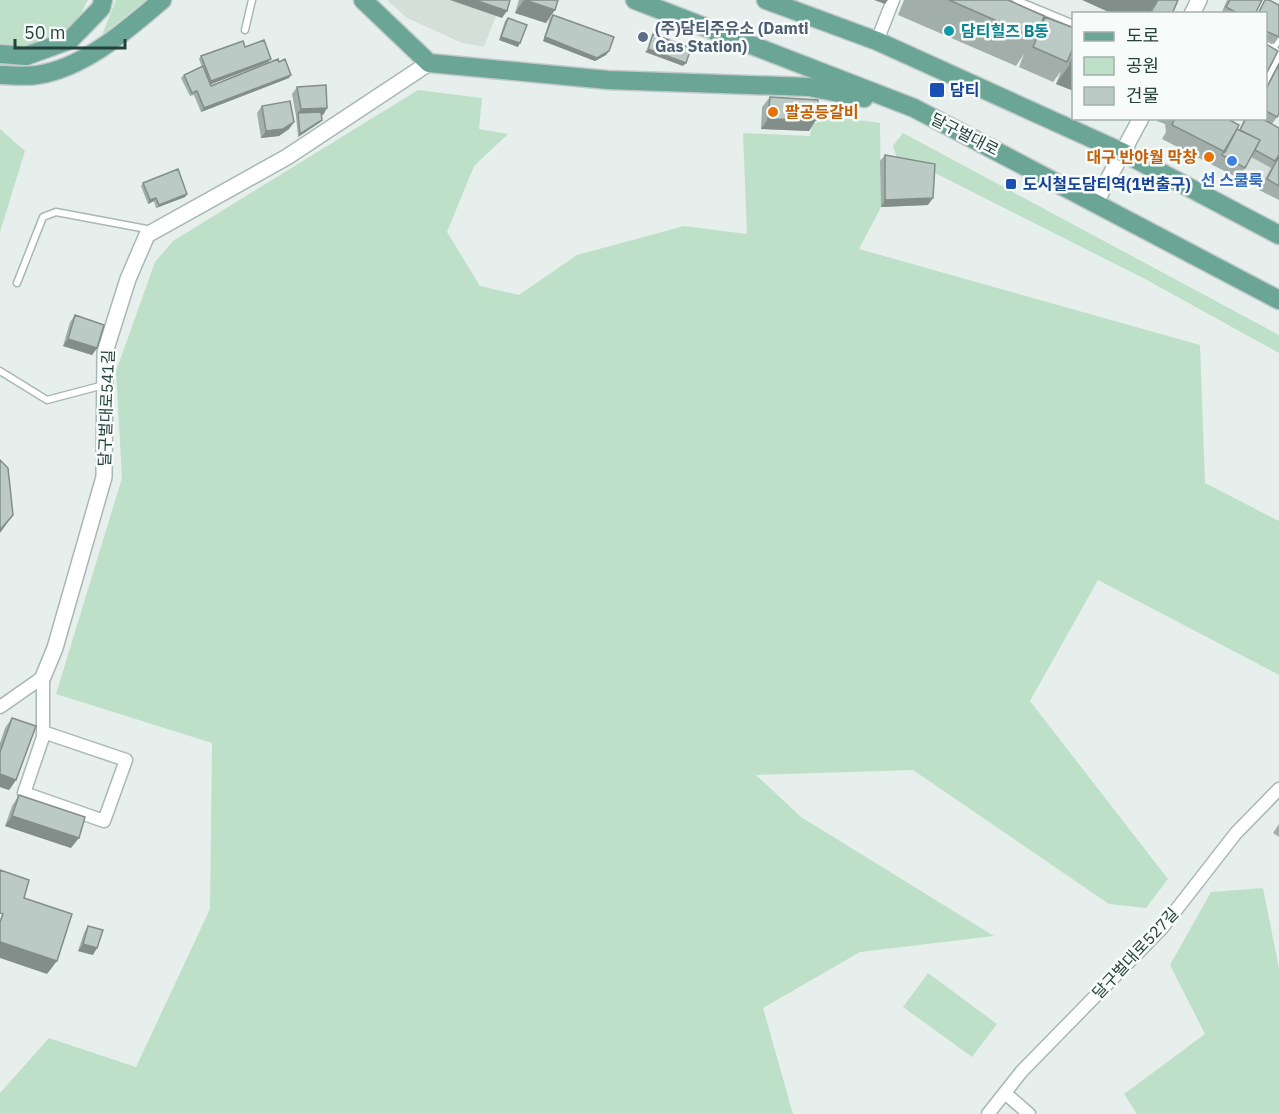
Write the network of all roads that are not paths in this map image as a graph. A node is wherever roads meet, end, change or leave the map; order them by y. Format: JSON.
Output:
{"nodes":[{"id":1,"x":103,"y":0,"type":"edge"},
{"id":2,"x":162,"y":0,"type":"edge"},
{"id":3,"x":252,"y":0,"type":"edge"},
{"id":4,"x":363,"y":0,"type":"edge"},
{"id":5,"x":635,"y":0,"type":"edge"},
{"id":6,"x":766,"y":0,"type":"edge"},
{"id":7,"x":893,"y":0,"type":"edge"},
{"id":8,"x":1017,"y":0,"type":"edge"},
{"id":9,"x":1072,"y":23,"type":"edge"},
{"id":10,"x":245,"y":30,"type":"dead end"},
{"id":11,"x":1279,"y":38,"type":"edge"},
{"id":12,"x":877,"y":42,"type":"junction"},
{"id":13,"x":1274,"y":53,"type":"edge"},
{"id":14,"x":0,"y":54,"type":"edge"},
{"id":15,"x":429,"y":63,"type":"junction"},
{"id":16,"x":0,"y":75,"type":"edge"},
{"id":17,"x":1267,"y":79,"type":"edge"},
{"id":18,"x":914,"y":108,"type":"junction"},
{"id":19,"x":1140,"y":120,"type":"edge"},
{"id":20,"x":1124,"y":153,"type":"junction"},
{"id":21,"x":1096,"y":202,"type":"junction"},
{"id":22,"x":155,"y":230,"type":"junction"},
{"id":23,"x":1279,"y":235,"type":"edge"},
{"id":24,"x":17,"y":283,"type":"dead end"},
{"id":25,"x":1279,"y":300,"type":"edge"},
{"id":26,"x":0,"y":370,"type":"edge"},
{"id":27,"x":104,"y":385,"type":"junction"},
{"id":28,"x":42,"y":676,"type":"junction"},
{"id":29,"x":0,"y":707,"type":"edge"},
{"id":30,"x":43,"y":732,"type":"junction"},
{"id":31,"x":1279,"y":789,"type":"edge"},
{"id":32,"x":1005,"y":1093,"type":"junction"},
{"id":33,"x":988,"y":1114,"type":"edge"},
{"id":34,"x":1029,"y":1114,"type":"edge"}],
"edges":[{"from":1,"to":14,"type":"main road"},
{"from":2,"to":16,"type":"main road"},
{"from":3,"to":10,"type":"lane"},
{"from":4,"to":15,"type":"main road"},
{"from":5,"to":18,"type":"main road","name":"달구벌대로"},
{"from":6,"to":12,"type":"main road"},
{"from":7,"to":12,"type":"street"},
{"from":8,"to":9,"type":"lane"},
{"from":11,"to":13,"type":"lane"},
{"from":12,"to":20,"type":"main road"},
{"from":13,"to":17,"type":"lane"},
{"from":15,"to":18,"type":"main road"},
{"from":15,"to":22,"type":"street","name":"달구벌대로541길"},
{"from":18,"to":21,"type":"main road","name":"달구벌대로"},
{"from":19,"to":20,"type":"street"},
{"from":20,"to":21,"type":"street"},
{"from":20,"to":23,"type":"main road"},
{"from":21,"to":25,"type":"main road","name":"달구벌대로"},
{"from":22,"to":24,"type":"lane"},
{"from":22,"to":27,"type":"street","name":"달구벌대로541길"},
{"from":26,"to":27,"type":"lane"},
{"from":27,"to":28,"type":"street","name":"달구벌대로541길"},
{"from":28,"to":29,"type":"street","name":"달구벌대로541길"},
{"from":28,"to":30,"type":"street"},
{"from":30,"to":30,"type":"street"},
{"from":31,"to":32,"type":"street","name":"달구벌대로527길"},
{"from":32,"to":33,"type":"street","name":"달구벌대로527길"},
{"from":32,"to":34,"type":"street"}]}
